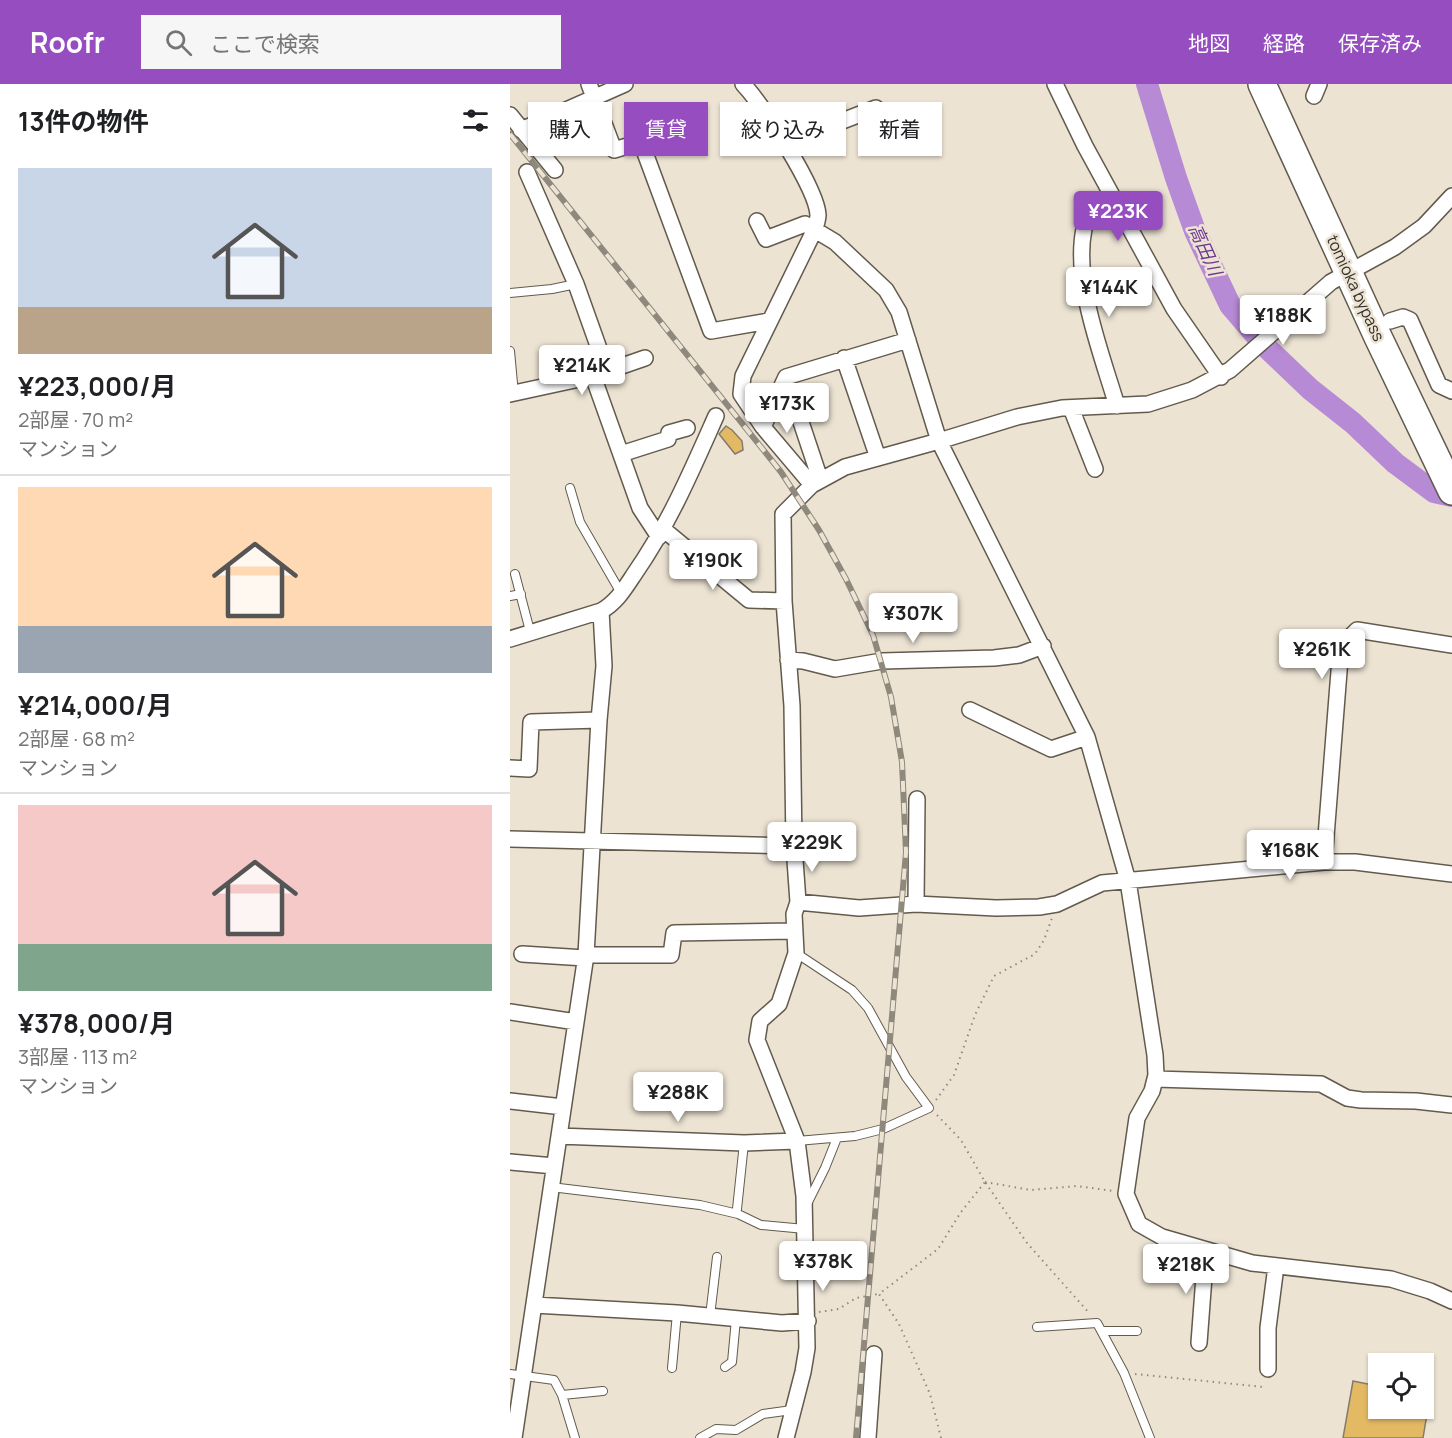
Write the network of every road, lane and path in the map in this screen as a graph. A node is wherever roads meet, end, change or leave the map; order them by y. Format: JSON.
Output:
{"nodes":[{"id":1,"x":625,"y":84,"type":"edge"},
{"id":2,"x":743,"y":84,"type":"edge"},
{"id":3,"x":1055,"y":84,"type":"edge"},
{"id":4,"x":1262,"y":84,"type":"edge"},
{"id":5,"x":1278,"y":84,"type":"edge"},
{"id":6,"x":592,"y":90,"type":"edge"},
{"id":7,"x":756,"y":102,"type":"edge"},
{"id":8,"x":510,"y":115,"type":"edge"},
{"id":9,"x":521,"y":130,"type":"junction"},
{"id":10,"x":792,"y":156,"type":"edge"},
{"id":11,"x":555,"y":170,"type":"dead end"},
{"id":12,"x":527,"y":172,"type":"dead end"},
{"id":13,"x":1452,"y":196,"type":"edge"},
{"id":14,"x":757,"y":221,"type":"dead end"},
{"id":15,"x":815,"y":229,"type":"junction"},
{"id":16,"x":1084,"y":229,"type":"dead end"},
{"id":17,"x":1357,"y":269,"type":"junction"},
{"id":18,"x":576,"y":284,"type":"junction"},
{"id":19,"x":510,"y":292,"type":"edge"},
{"id":20,"x":769,"y":321,"type":"junction"},
{"id":21,"x":1388,"y":329,"type":"junction"},
{"id":22,"x":908,"y":340,"type":"junction"},
{"id":23,"x":510,"y":351,"type":"edge"},
{"id":24,"x":645,"y":358,"type":"dead end"},
{"id":25,"x":844,"y":358,"type":"junction"},
{"id":26,"x":1225,"y":373,"type":"junction"},
{"id":27,"x":600,"y":374,"type":"junction"},
{"id":28,"x":786,"y":377,"type":"junction"},
{"id":29,"x":1452,"y":391,"type":"edge"},
{"id":30,"x":512,"y":394,"type":"edge"},
{"id":31,"x":1117,"y":406,"type":"junction"},
{"id":32,"x":1071,"y":408,"type":"junction"},
{"id":33,"x":716,"y":416,"type":"dead end"},
{"id":34,"x":763,"y":427,"type":"junction"},
{"id":35,"x":687,"y":428,"type":"dead end"},
{"id":36,"x":939,"y":441,"type":"junction"},
{"id":37,"x":1452,"y":449,"type":"edge"},
{"id":38,"x":621,"y":454,"type":"junction"},
{"id":39,"x":878,"y":458,"type":"junction"},
{"id":40,"x":1095,"y":469,"type":"dead end"},
{"id":41,"x":816,"y":482,"type":"junction"},
{"id":42,"x":570,"y":488,"type":"dead end"},
{"id":43,"x":1452,"y":491,"type":"edge"},
{"id":44,"x":661,"y":533,"type":"junction"},
{"id":45,"x":515,"y":574,"type":"dead end"},
{"id":46,"x":621,"y":593,"type":"junction"},
{"id":47,"x":521,"y":594,"type":"junction"},
{"id":48,"x":510,"y":596,"type":"edge"},
{"id":49,"x":784,"y":601,"type":"junction"},
{"id":50,"x":601,"y":611,"type":"junction"},
{"id":51,"x":530,"y":631,"type":"junction"},
{"id":52,"x":510,"y":639,"type":"edge"},
{"id":53,"x":1452,"y":645,"type":"edge"},
{"id":54,"x":1043,"y":646,"type":"junction"},
{"id":55,"x":788,"y":660,"type":"junction"},
{"id":56,"x":970,"y":710,"type":"dead end"},
{"id":57,"x":599,"y":720,"type":"junction"},
{"id":58,"x":1087,"y":736,"type":"junction"},
{"id":59,"x":510,"y":768,"type":"edge"},
{"id":60,"x":917,"y":799,"type":"dead end"},
{"id":61,"x":510,"y":839,"type":"edge"},
{"id":62,"x":592,"y":842,"type":"junction"},
{"id":63,"x":794,"y":846,"type":"junction"},
{"id":64,"x":1324,"y":862,"type":"junction"},
{"id":65,"x":1452,"y":874,"type":"edge"},
{"id":66,"x":1128,"y":881,"type":"junction"},
{"id":67,"x":798,"y":902,"type":"junction"},
{"id":68,"x":916,"y":904,"type":"junction"},
{"id":69,"x":1057,"y":904,"type":"junction"},
{"id":70,"x":795,"y":931,"type":"junction"},
{"id":71,"x":796,"y":953,"type":"junction"},
{"id":72,"x":522,"y":954,"type":"dead end"},
{"id":73,"x":585,"y":956,"type":"junction"},
{"id":74,"x":510,"y":1012,"type":"edge"},
{"id":75,"x":576,"y":1022,"type":"junction"},
{"id":76,"x":1155,"y":1079,"type":"junction"},
{"id":77,"x":510,"y":1101,"type":"edge"},
{"id":78,"x":1452,"y":1105,"type":"edge"},
{"id":79,"x":563,"y":1107,"type":"junction"},
{"id":80,"x":929,"y":1108,"type":"junction"},
{"id":81,"x":559,"y":1136,"type":"junction"},
{"id":82,"x":837,"y":1138,"type":"junction"},
{"id":83,"x":797,"y":1141,"type":"junction"},
{"id":84,"x":744,"y":1143,"type":"junction"},
{"id":85,"x":510,"y":1162,"type":"edge"},
{"id":86,"x":554,"y":1166,"type":"junction"},
{"id":87,"x":985,"y":1182,"type":"junction"},
{"id":88,"x":551,"y":1186,"type":"junction"},
{"id":89,"x":1126,"y":1194,"type":"junction"},
{"id":90,"x":737,"y":1209,"type":"dead end"},
{"id":91,"x":804,"y":1209,"type":"junction"},
{"id":92,"x":805,"y":1229,"type":"junction"},
{"id":93,"x":1206,"y":1250,"type":"junction"},
{"id":94,"x":717,"y":1257,"type":"dead end"},
{"id":95,"x":1276,"y":1266,"type":"junction"},
{"id":96,"x":879,"y":1294,"type":"junction"},
{"id":97,"x":1452,"y":1301,"type":"edge"},
{"id":98,"x":534,"y":1305,"type":"junction"},
{"id":99,"x":677,"y":1313,"type":"junction"},
{"id":100,"x":710,"y":1316,"type":"junction"},
{"id":101,"x":807,"y":1316,"type":"junction"},
{"id":102,"x":736,"y":1319,"type":"junction"},
{"id":103,"x":1098,"y":1323,"type":"junction"},
{"id":104,"x":1037,"y":1327,"type":"dead end"},
{"id":105,"x":1102,"y":1331,"type":"junction"},
{"id":106,"x":1137,"y":1331,"type":"dead end"},
{"id":107,"x":1199,"y":1343,"type":"dead end"},
{"id":108,"x":874,"y":1354,"type":"dead end"},
{"id":109,"x":725,"y":1367,"type":"dead end"},
{"id":110,"x":672,"y":1368,"type":"dead end"},
{"id":111,"x":1268,"y":1369,"type":"dead end"},
{"id":112,"x":1124,"y":1373,"type":"junction"},
{"id":113,"x":517,"y":1375,"type":"edge"},
{"id":114,"x":1264,"y":1387,"type":"dead end"},
{"id":115,"x":603,"y":1391,"type":"dead end"},
{"id":116,"x":562,"y":1395,"type":"junction"},
{"id":117,"x":794,"y":1410,"type":"junction"},
{"id":118,"x":514,"y":1438,"type":"edge"},
{"id":119,"x":575,"y":1438,"type":"edge"},
{"id":120,"x":700,"y":1438,"type":"edge"},
{"id":121,"x":786,"y":1438,"type":"edge"},
{"id":122,"x":868,"y":1438,"type":"edge"},
{"id":123,"x":941,"y":1438,"type":"edge"},
{"id":124,"x":1150,"y":1438,"type":"edge"}],
"edges":[{"from":1,"to":6,"type":"street"},
{"from":2,"to":7,"type":"street"},
{"from":3,"to":26,"type":"street"},
{"from":4,"to":17,"type":"highway","name":"tomioka bypass"},
{"from":5,"to":17,"type":"highway","name":"tomioka bypass"},
{"from":6,"to":9,"type":"street"},
{"from":6,"to":20,"type":"street"},
{"from":8,"to":9,"type":"street"},
{"from":9,"to":11,"type":"street"},
{"from":10,"to":15,"type":"street"},
{"from":12,"to":18,"type":"street"},
{"from":13,"to":17,"type":"street"},
{"from":14,"to":15,"type":"street"},
{"from":15,"to":20,"type":"street"},
{"from":15,"to":22,"type":"street"},
{"from":16,"to":31,"type":"street"},
{"from":17,"to":21,"type":"highway","name":"tomioka bypass"},
{"from":17,"to":26,"type":"street"},
{"from":18,"to":19,"type":"lane"},
{"from":18,"to":27,"type":"street"},
{"from":20,"to":34,"type":"street"},
{"from":21,"to":29,"type":"street"},
{"from":21,"to":37,"type":"highway","name":"tomioka bypass"},
{"from":21,"to":43,"type":"highway","name":"tomioka bypass"},
{"from":22,"to":25,"type":"street"},
{"from":22,"to":36,"type":"street"},
{"from":23,"to":30,"type":"lane"},
{"from":24,"to":27,"type":"street"},
{"from":25,"to":28,"type":"street"},
{"from":25,"to":39,"type":"street"},
{"from":26,"to":31,"type":"street"},
{"from":27,"to":30,"type":"street"},
{"from":27,"to":38,"type":"street"},
{"from":28,"to":34,"type":"street"},
{"from":28,"to":41,"type":"street"},
{"from":31,"to":32,"type":"street"},
{"from":32,"to":36,"type":"street"},
{"from":32,"to":40,"type":"street"},
{"from":33,"to":44,"type":"street"},
{"from":34,"to":41,"type":"street"},
{"from":35,"to":38,"type":"street"},
{"from":36,"to":39,"type":"street"},
{"from":36,"to":54,"type":"street"},
{"from":38,"to":44,"type":"street"},
{"from":39,"to":41,"type":"street"},
{"from":41,"to":49,"type":"street"},
{"from":42,"to":46,"type":"lane"},
{"from":44,"to":46,"type":"street"},
{"from":44,"to":49,"type":"street"},
{"from":45,"to":47,"type":"lane"},
{"from":46,"to":50,"type":"street"},
{"from":47,"to":48,"type":"lane"},
{"from":47,"to":51,"type":"lane"},
{"from":49,"to":55,"type":"street"},
{"from":50,"to":51,"type":"street"},
{"from":50,"to":57,"type":"street"},
{"from":51,"to":52,"type":"street"},
{"from":53,"to":64,"type":"street"},
{"from":54,"to":55,"type":"street"},
{"from":54,"to":58,"type":"street"},
{"from":55,"to":63,"type":"street"},
{"from":56,"to":58,"type":"street"},
{"from":57,"to":59,"type":"street"},
{"from":57,"to":62,"type":"street"},
{"from":58,"to":66,"type":"street"},
{"from":60,"to":68,"type":"street"},
{"from":61,"to":62,"type":"street"},
{"from":62,"to":63,"type":"street"},
{"from":62,"to":73,"type":"street"},
{"from":63,"to":67,"type":"street"},
{"from":64,"to":65,"type":"street"},
{"from":64,"to":66,"type":"street"},
{"from":66,"to":69,"type":"street"},
{"from":66,"to":76,"type":"street"},
{"from":67,"to":68,"type":"street"},
{"from":67,"to":70,"type":"street"},
{"from":68,"to":69,"type":"street"},
{"from":69,"to":80,"type":"path"},
{"from":70,"to":71,"type":"street"},
{"from":70,"to":73,"type":"street"},
{"from":71,"to":80,"type":"lane"},
{"from":71,"to":83,"type":"street"},
{"from":72,"to":73,"type":"street"},
{"from":73,"to":75,"type":"street"},
{"from":74,"to":75,"type":"street"},
{"from":75,"to":79,"type":"street"},
{"from":76,"to":78,"type":"street"},
{"from":76,"to":89,"type":"street"},
{"from":77,"to":79,"type":"street"},
{"from":79,"to":81,"type":"street"},
{"from":80,"to":82,"type":"lane"},
{"from":80,"to":87,"type":"path"},
{"from":81,"to":84,"type":"street"},
{"from":81,"to":86,"type":"street"},
{"from":82,"to":83,"type":"lane"},
{"from":82,"to":91,"type":"lane"},
{"from":83,"to":84,"type":"street"},
{"from":83,"to":91,"type":"street"},
{"from":84,"to":90,"type":"lane"},
{"from":85,"to":86,"type":"street"},
{"from":86,"to":88,"type":"street"},
{"from":87,"to":89,"type":"path"},
{"from":87,"to":96,"type":"path"},
{"from":87,"to":103,"type":"path"},
{"from":88,"to":92,"type":"lane"},
{"from":88,"to":98,"type":"street"},
{"from":89,"to":93,"type":"street"},
{"from":91,"to":92,"type":"street"},
{"from":92,"to":101,"type":"street"},
{"from":93,"to":95,"type":"street"},
{"from":93,"to":107,"type":"street"},
{"from":94,"to":100,"type":"lane"},
{"from":95,"to":97,"type":"street"},
{"from":95,"to":111,"type":"street"},
{"from":96,"to":101,"type":"path"},
{"from":96,"to":123,"type":"path"},
{"from":98,"to":99,"type":"street"},
{"from":98,"to":113,"type":"street"},
{"from":99,"to":100,"type":"street"},
{"from":99,"to":110,"type":"lane"},
{"from":100,"to":102,"type":"street"},
{"from":101,"to":102,"type":"street"},
{"from":101,"to":117,"type":"street"},
{"from":102,"to":109,"type":"lane"},
{"from":103,"to":104,"type":"lane"},
{"from":103,"to":105,"type":"lane"},
{"from":105,"to":106,"type":"lane"},
{"from":105,"to":112,"type":"lane"},
{"from":108,"to":122,"type":"street"},
{"from":112,"to":114,"type":"path"},
{"from":112,"to":124,"type":"lane"},
{"from":113,"to":116,"type":"lane"},
{"from":113,"to":118,"type":"street"},
{"from":115,"to":116,"type":"lane"},
{"from":116,"to":119,"type":"lane"},
{"from":117,"to":120,"type":"lane"},
{"from":117,"to":121,"type":"street"}]}
